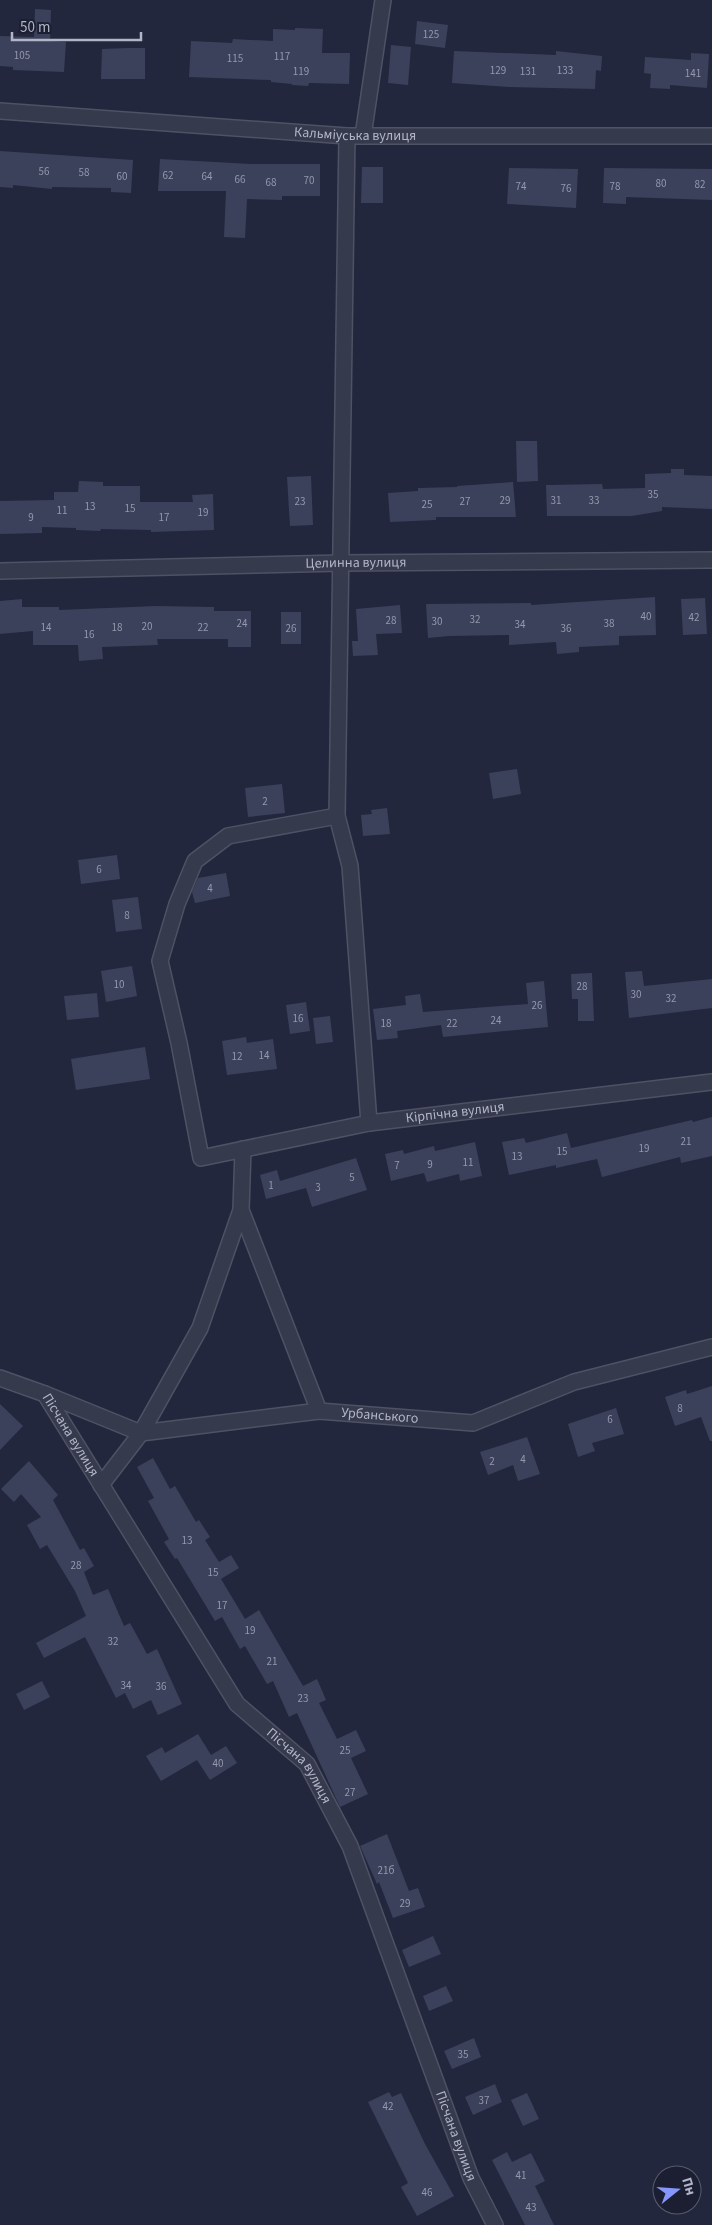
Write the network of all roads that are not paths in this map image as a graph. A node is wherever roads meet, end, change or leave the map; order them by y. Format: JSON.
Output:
{"nodes":[{"id":1,"x":383,"y":0,"type":"edge"},
{"id":2,"x":0,"y":111,"type":"edge"},
{"id":3,"x":347,"y":136,"type":"junction"},
{"id":4,"x":363,"y":136,"type":"junction"},
{"id":5,"x":712,"y":136,"type":"edge"},
{"id":6,"x":712,"y":560,"type":"edge"},
{"id":7,"x":342,"y":563,"type":"junction"},
{"id":8,"x":0,"y":571,"type":"edge"},
{"id":9,"x":338,"y":816,"type":"junction"},
{"id":10,"x":712,"y":1082,"type":"edge"},
{"id":11,"x":369,"y":1123,"type":"junction"},
{"id":12,"x":243,"y":1149,"type":"junction"},
{"id":13,"x":241,"y":1210,"type":"junction"},
{"id":14,"x":712,"y":1347,"type":"edge"},
{"id":15,"x":0,"y":1378,"type":"edge"},
{"id":16,"x":44,"y":1394,"type":"junction"},
{"id":17,"x":319,"y":1411,"type":"junction"},
{"id":18,"x":141,"y":1433,"type":"junction"},
{"id":19,"x":101,"y":1485,"type":"junction"},
{"id":20,"x":495,"y":2225,"type":"edge"}],
"edges":[{"from":1,"to":4,"type":"street"},
{"from":2,"to":3,"type":"street","name":"Кальміуська вулиця"},
{"from":3,"to":4,"type":"street","name":"Кальміуська вулиця"},
{"from":3,"to":7,"type":"street"},
{"from":4,"to":5,"type":"street","name":"Кальміуська вулиця"},
{"from":6,"to":7,"type":"street","name":"Целинна вулиця"},
{"from":7,"to":8,"type":"street","name":"Целинна вулиця"},
{"from":7,"to":9,"type":"street"},
{"from":9,"to":11,"type":"street"},
{"from":9,"to":12,"type":"street","name":"Кiрпiчна вулиця"},
{"from":10,"to":11,"type":"street","name":"Кiрпiчна вулиця"},
{"from":11,"to":12,"type":"street","name":"Кiрпiчна вулиця"},
{"from":12,"to":13,"type":"street"},
{"from":13,"to":17,"type":"street"},
{"from":13,"to":18,"type":"street"},
{"from":14,"to":17,"type":"street","name":"Урбанського"},
{"from":15,"to":16,"type":"street","name":"Пiсчана вулиця"},
{"from":16,"to":18,"type":"street","name":"Урбанського"},
{"from":16,"to":19,"type":"street","name":"Пiсчана вулиця"},
{"from":17,"to":18,"type":"street","name":"Урбанського"},
{"from":18,"to":19,"type":"street"},
{"from":19,"to":20,"type":"street","name":"Пiсчана вулиця"}]}
